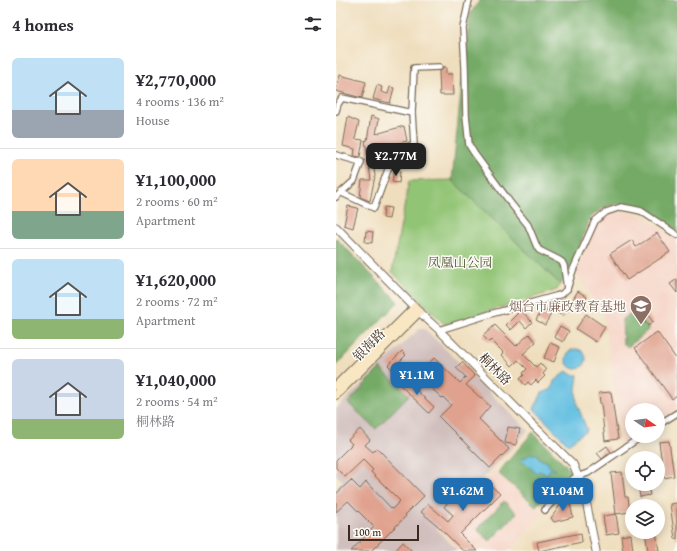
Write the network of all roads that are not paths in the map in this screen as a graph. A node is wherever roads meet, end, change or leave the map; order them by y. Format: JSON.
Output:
{"nodes":[{"id":1,"x":468,"y":0,"type":"edge"},
{"id":2,"x":439,"y":67,"type":"dead end"},
{"id":3,"x":336,"y":111,"type":"edge"},
{"id":4,"x":412,"y":113,"type":"junction"},
{"id":5,"x":336,"y":155,"type":"edge"},
{"id":6,"x":342,"y":193,"type":"junction"},
{"id":7,"x":336,"y":198,"type":"edge"},
{"id":8,"x":336,"y":227,"type":"edge"},
{"id":9,"x":677,"y":235,"type":"edge"},
{"id":10,"x":566,"y":289,"type":"junction"},
{"id":11,"x":417,"y":310,"type":"junction"},
{"id":12,"x":439,"y":330,"type":"junction"},
{"id":13,"x":336,"y":386,"type":"edge"},
{"id":14,"x":336,"y":395,"type":"edge"},
{"id":15,"x":677,"y":413,"type":"edge"},
{"id":16,"x":665,"y":421,"type":"edge"},
{"id":17,"x":632,"y":443,"type":"edge"},
{"id":18,"x":578,"y":476,"type":"junction"},
{"id":19,"x":545,"y":510,"type":"dead end"},
{"id":20,"x":596,"y":551,"type":"edge"}],
"edges":[{"from":1,"to":10,"type":"street"},
{"from":2,"to":4,"type":"street"},
{"from":3,"to":4,"type":"street"},
{"from":4,"to":6,"type":"street"},
{"from":5,"to":6,"type":"street"},
{"from":6,"to":7,"type":"street"},
{"from":8,"to":11,"type":"street","name":"桐林路"},
{"from":9,"to":10,"type":"street"},
{"from":10,"to":12,"type":"street"},
{"from":11,"to":12,"type":"street","name":"桐林路"},
{"from":11,"to":13,"type":"main road","name":"银海路"},
{"from":11,"to":14,"type":"main road","name":"银海路"},
{"from":12,"to":18,"type":"street","name":"桐林路"},
{"from":15,"to":16,"type":"street"},
{"from":17,"to":18,"type":"street"},
{"from":18,"to":19,"type":"street"},
{"from":18,"to":20,"type":"street","name":"桐林路"}]}
